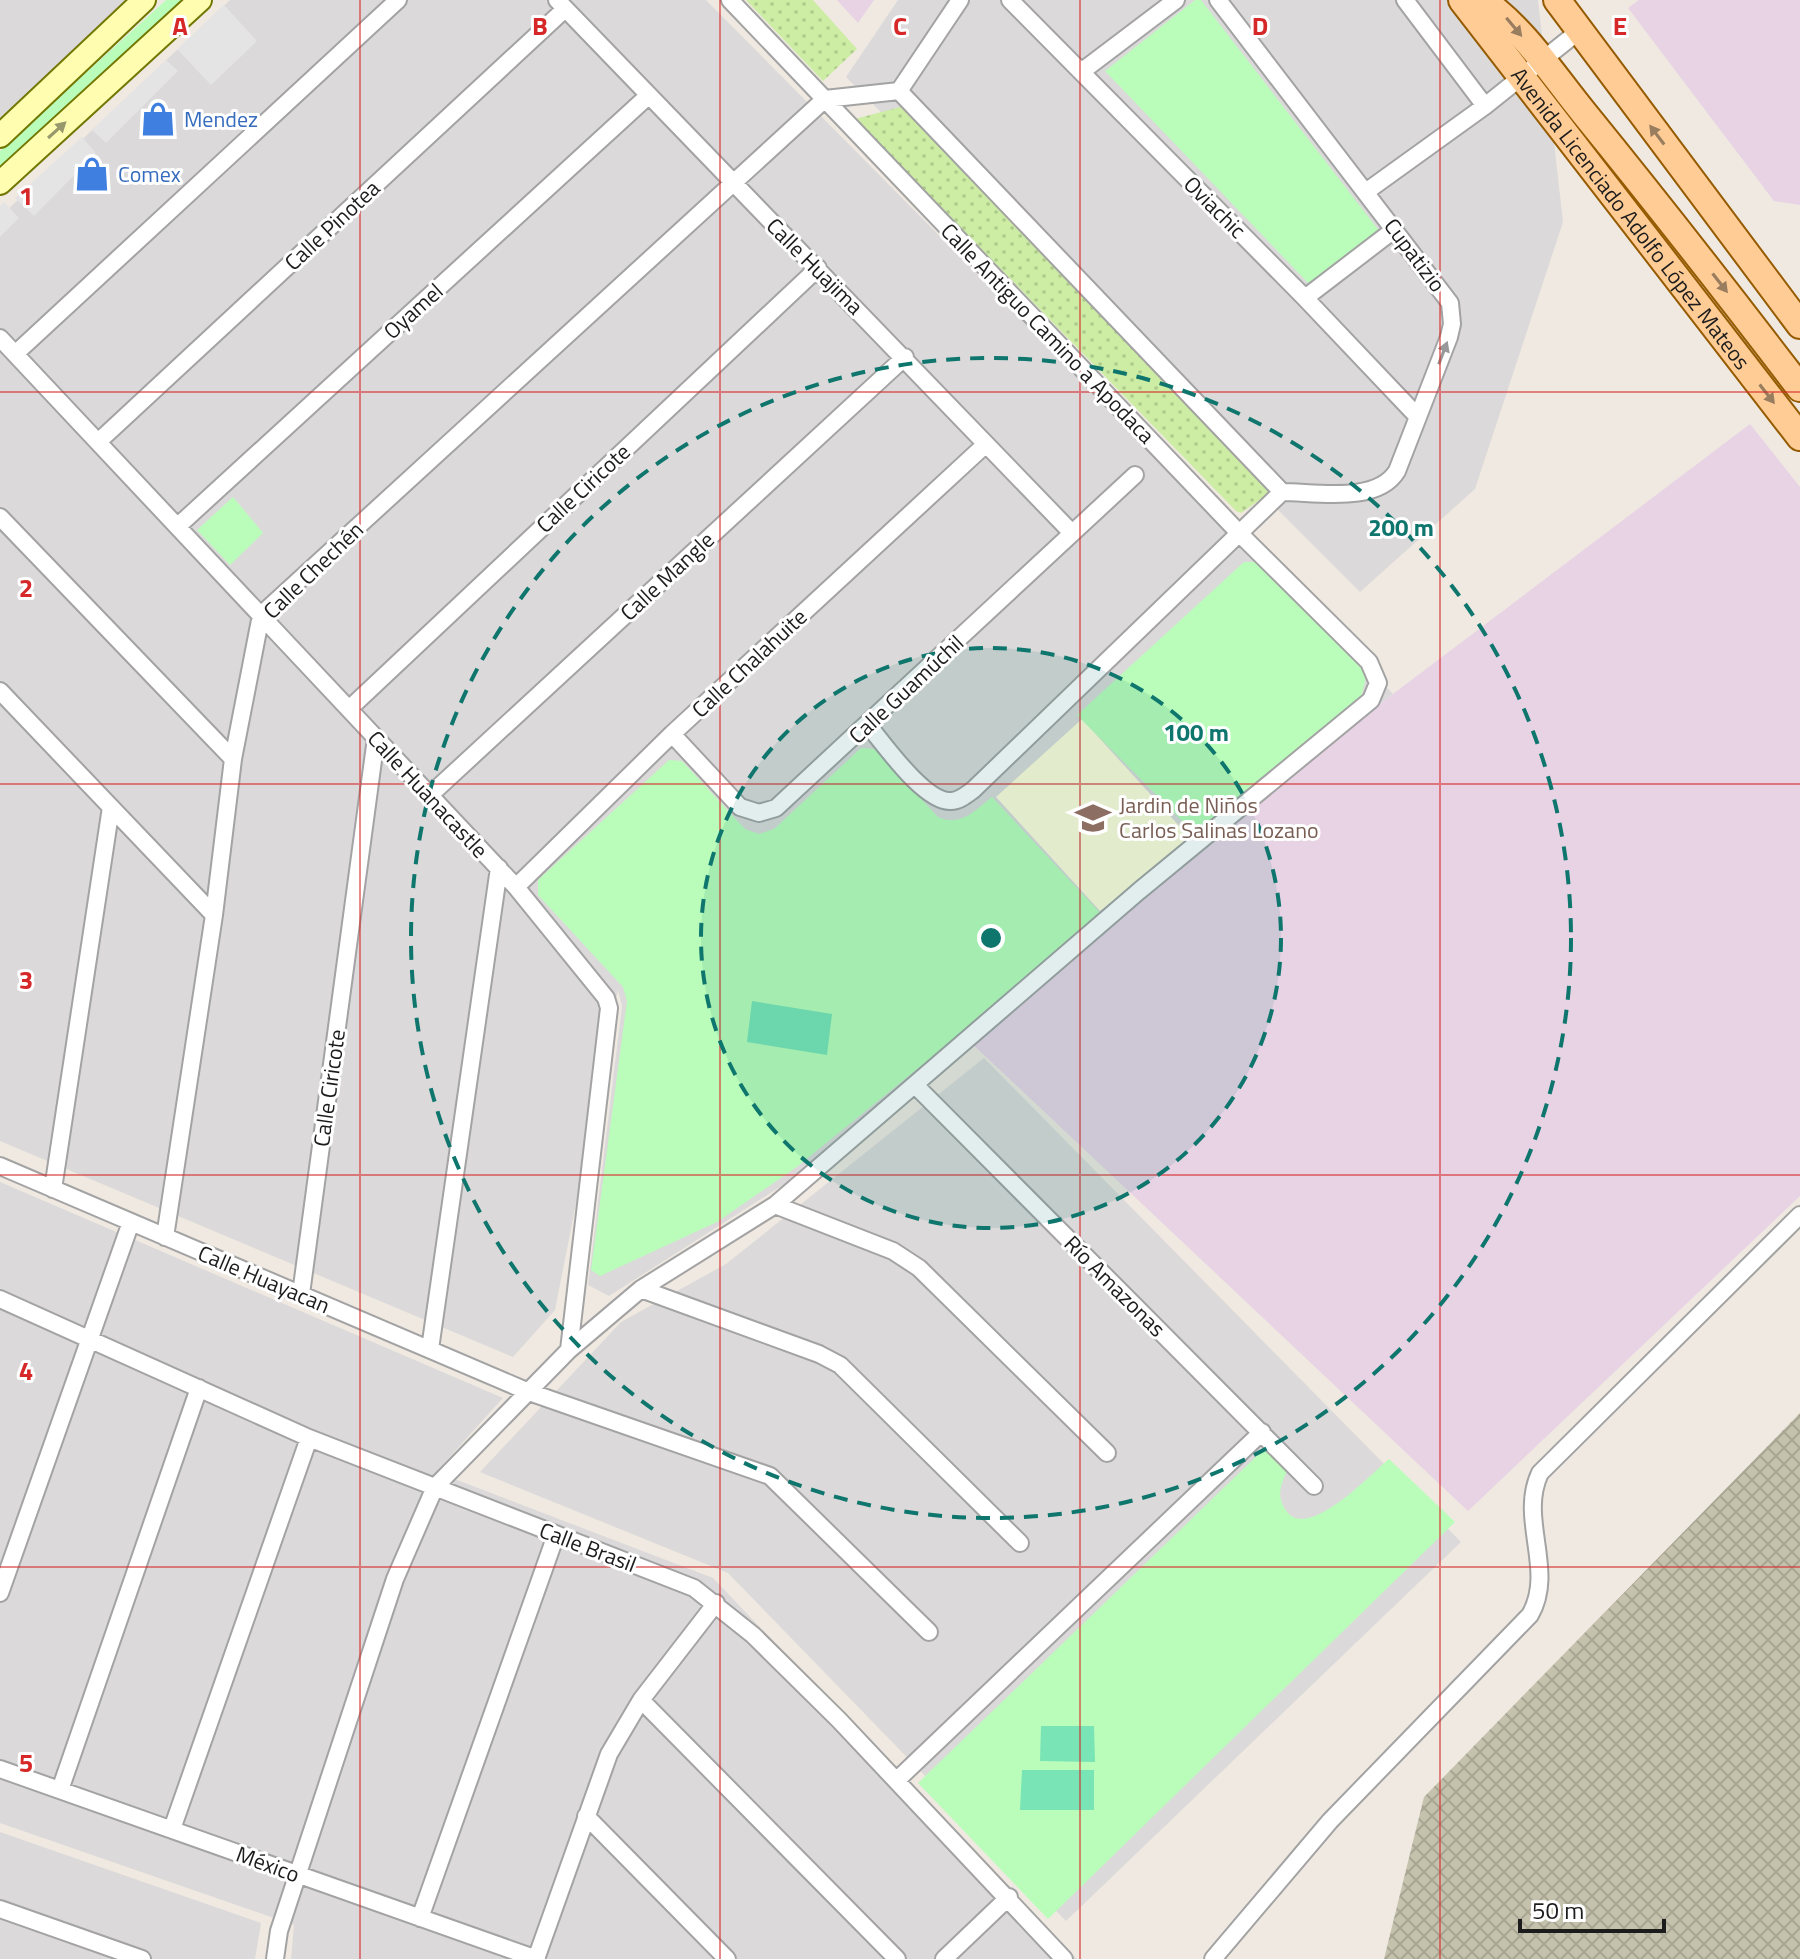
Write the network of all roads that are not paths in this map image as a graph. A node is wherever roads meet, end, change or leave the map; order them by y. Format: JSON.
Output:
{"nodes":[{"id":1,"x":144,"y":0,"type":"edge"},
{"id":2,"x":200,"y":0,"type":"edge"},
{"id":3,"x":398,"y":0,"type":"edge"},
{"id":4,"x":730,"y":0,"type":"edge"},
{"id":5,"x":960,"y":0,"type":"edge"},
{"id":6,"x":1010,"y":0,"type":"edge"},
{"id":7,"x":1176,"y":0,"type":"edge"},
{"id":8,"x":1218,"y":0,"type":"edge"},
{"id":9,"x":1405,"y":0,"type":"edge"},
{"id":10,"x":1462,"y":0,"type":"edge"},
{"id":11,"x":1482,"y":0,"type":"edge"},
{"id":12,"x":1557,"y":0,"type":"edge"},
{"id":13,"x":561,"y":4,"type":"edge"},
{"id":14,"x":1579,"y":31,"type":"junction"},
{"id":15,"x":1541,"y":60,"type":"junction"},
{"id":16,"x":1081,"y":72,"type":"junction"},
{"id":17,"x":1519,"y":78,"type":"junction"},
{"id":18,"x":899,"y":91,"type":"junction"},
{"id":19,"x":648,"y":96,"type":"junction"},
{"id":20,"x":825,"y":99,"type":"junction"},
{"id":21,"x":1485,"y":106,"type":"junction"},
{"id":22,"x":0,"y":136,"type":"edge"},
{"id":23,"x":0,"y":183,"type":"edge"},
{"id":24,"x":731,"y":183,"type":"junction"},
{"id":25,"x":1367,"y":191,"type":"junction"},
{"id":26,"x":1395,"y":229,"type":"junction"},
{"id":27,"x":818,"y":268,"type":"junction"},
{"id":28,"x":1305,"y":298,"type":"junction"},
{"id":29,"x":1800,"y":325,"type":"edge"},
{"id":30,"x":0,"y":338,"type":"edge"},
{"id":31,"x":15,"y":354,"type":"junction"},
{"id":32,"x":905,"y":357,"type":"junction"},
{"id":33,"x":1800,"y":388,"type":"edge"},
{"id":34,"x":1418,"y":417,"type":"junction"},
{"id":35,"x":1800,"y":437,"type":"edge"},
{"id":36,"x":98,"y":442,"type":"junction"},
{"id":37,"x":986,"y":444,"type":"junction"},
{"id":38,"x":1135,"y":475,"type":"dead end"},
{"id":39,"x":1282,"y":492,"type":"junction"},
{"id":40,"x":0,"y":517,"type":"edge"},
{"id":41,"x":178,"y":526,"type":"junction"},
{"id":42,"x":1072,"y":533,"type":"junction"},
{"id":43,"x":1241,"y":535,"type":"junction"},
{"id":44,"x":261,"y":615,"type":"junction"},
{"id":45,"x":0,"y":691,"type":"edge"},
{"id":46,"x":349,"y":709,"type":"junction"},
{"id":47,"x":868,"y":725,"type":"junction"},
{"id":48,"x":672,"y":734,"type":"junction"},
{"id":49,"x":376,"y":738,"type":"junction"},
{"id":50,"x":233,"y":759,"type":"junction"},
{"id":51,"x":430,"y":795,"type":"junction"},
{"id":52,"x":111,"y":807,"type":"junction"},
{"id":53,"x":499,"y":868,"type":"junction"},
{"id":54,"x":516,"y":887,"type":"junction"},
{"id":55,"x":214,"y":915,"type":"junction"},
{"id":56,"x":916,"y":1086,"type":"junction"},
{"id":57,"x":0,"y":1166,"type":"edge"},
{"id":58,"x":53,"y":1189,"type":"junction"},
{"id":59,"x":775,"y":1205,"type":"junction"},
{"id":60,"x":1800,"y":1215,"type":"edge"},
{"id":61,"x":131,"y":1222,"type":"junction"},
{"id":62,"x":165,"y":1237,"type":"junction"},
{"id":63,"x":641,"y":1289,"type":"junction"},
{"id":64,"x":301,"y":1294,"type":"junction"},
{"id":65,"x":0,"y":1299,"type":"edge"},
{"id":66,"x":88,"y":1337,"type":"junction"},
{"id":67,"x":430,"y":1349,"type":"junction"},
{"id":68,"x":569,"y":1350,"type":"junction"},
{"id":69,"x":199,"y":1388,"type":"junction"},
{"id":70,"x":529,"y":1392,"type":"junction"},
{"id":71,"x":1262,"y":1432,"type":"junction"},
{"id":72,"x":309,"y":1438,"type":"junction"},
{"id":73,"x":1107,"y":1453,"type":"dead end"},
{"id":74,"x":1314,"y":1486,"type":"dead end"},
{"id":75,"x":435,"y":1487,"type":"junction"},
{"id":76,"x":556,"y":1535,"type":"junction"},
{"id":77,"x":1020,"y":1543,"type":"dead end"},
{"id":78,"x":0,"y":1593,"type":"edge"},
{"id":79,"x":716,"y":1603,"type":"junction"},
{"id":80,"x":929,"y":1632,"type":"dead end"},
{"id":81,"x":641,"y":1700,"type":"junction"},
{"id":82,"x":0,"y":1769,"type":"edge"},
{"id":83,"x":897,"y":1780,"type":"junction"},
{"id":84,"x":60,"y":1790,"type":"junction"},
{"id":85,"x":586,"y":1816,"type":"junction"},
{"id":86,"x":172,"y":1829,"type":"junction"},
{"id":87,"x":299,"y":1875,"type":"junction"},
{"id":88,"x":1009,"y":1897,"type":"junction"},
{"id":89,"x":0,"y":1909,"type":"edge"},
{"id":90,"x":420,"y":1918,"type":"junction"},
{"id":91,"x":86,"y":1939,"type":"junction"},
{"id":92,"x":87,"y":1959,"type":"edge"},
{"id":93,"x":142,"y":1959,"type":"edge"},
{"id":94,"x":275,"y":1959,"type":"edge"},
{"id":95,"x":536,"y":1959,"type":"edge"},
{"id":96,"x":727,"y":1959,"type":"edge"},
{"id":97,"x":897,"y":1959,"type":"edge"},
{"id":98,"x":944,"y":1959,"type":"edge"},
{"id":99,"x":1064,"y":1959,"type":"edge"},
{"id":100,"x":1213,"y":1959,"type":"edge"}],
"edges":[{"from":1,"to":22,"type":"street"},
{"from":23,"to":2,"type":"street","one_way":true},
{"from":3,"to":31,"type":"street"},
{"from":4,"to":20,"type":"street","name":"Calle Antiguo Camino a Apodaca"},
{"from":5,"to":18,"type":"street"},
{"from":6,"to":16,"type":"street","name":"Oviachic"},
{"from":7,"to":16,"type":"street"},
{"from":8,"to":25,"type":"street","name":"Cupatizio"},
{"from":9,"to":21,"type":"street"},
{"from":10,"to":17,"type":"main road","name":"Avenida Licenciado Adolfo López Mateos"},
{"from":11,"to":15,"type":"main road","one_way":true},
{"from":12,"to":14,"type":"main road"},
{"from":13,"to":19,"type":"street","name":"Calle Huajima"},
{"from":13,"to":36,"type":"street","name":"Calle Pinotea"},
{"from":14,"to":15,"type":"street"},
{"from":29,"to":14,"type":"main road","one_way":true},
{"from":15,"to":17,"type":"street"},
{"from":15,"to":33,"type":"main road","one_way":true},
{"from":16,"to":28,"type":"street","name":"Oviachic"},
{"from":17,"to":21,"type":"street"},
{"from":17,"to":35,"type":"main road","name":"Avenida Licenciado Adolfo López Mateos","one_way":true},
{"from":18,"to":20,"type":"street"},
{"from":18,"to":39,"type":"street"},
{"from":19,"to":24,"type":"street","name":"Calle Huajima"},
{"from":19,"to":41,"type":"street","name":"Oyamel"},
{"from":20,"to":24,"type":"street","name":"Calle Chechén"},
{"from":20,"to":43,"type":"street","name":"Calle Antiguo Camino a Apodaca"},
{"from":21,"to":25,"type":"street"},
{"from":24,"to":27,"type":"street","name":"Calle Huajima"},
{"from":24,"to":44,"type":"street","name":"Calle Chechén"},
{"from":25,"to":26,"type":"street","name":"Cupatizio"},
{"from":26,"to":28,"type":"street"},
{"from":34,"to":26,"type":"street","name":"Cupatizio","one_way":true},
{"from":27,"to":32,"type":"street","name":"Calle Huajima"},
{"from":27,"to":46,"type":"street","name":"Calle Ciricote"},
{"from":28,"to":34,"type":"street","name":"Oviachic"},
{"from":30,"to":31,"type":"street","name":"Calle Huanacastle"},
{"from":31,"to":36,"type":"street","name":"Calle Huanacastle"},
{"from":32,"to":37,"type":"street","name":"Calle Huajima"},
{"from":32,"to":51,"type":"street","name":"Calle Mangle"},
{"from":34,"to":39,"type":"street","name":"Cupatizio"},
{"from":36,"to":41,"type":"street","name":"Calle Huanacastle"},
{"from":37,"to":42,"type":"street","name":"Calle Huajima"},
{"from":37,"to":48,"type":"street","name":"Calle Chalahuite"},
{"from":38,"to":42,"type":"street","name":"Calle Guamúchil"},
{"from":39,"to":43,"type":"street"},
{"from":40,"to":50,"type":"street"},
{"from":41,"to":44,"type":"street","name":"Calle Huanacastle"},
{"from":42,"to":47,"type":"street","name":"Calle Guamúchil"},
{"from":43,"to":47,"type":"street"},
{"from":43,"to":56,"type":"street","name":"Calle Antiguo Camino a Apodaca"},
{"from":44,"to":46,"type":"street","name":"Calle Huanacastle"},
{"from":44,"to":50,"type":"street","name":"Calle Chechén"},
{"from":45,"to":52,"type":"street"},
{"from":46,"to":49,"type":"street","name":"Calle Huanacastle"},
{"from":47,"to":48,"type":"street","name":"Calle Guamúchil"},
{"from":48,"to":54,"type":"street","name":"Calle Chalahuite"},
{"from":49,"to":51,"type":"street","name":"Calle Huanacastle"},
{"from":49,"to":64,"type":"street","name":"Calle Ciricote"},
{"from":50,"to":55,"type":"street","name":"Calle Chechén"},
{"from":51,"to":53,"type":"street","name":"Calle Huanacastle"},
{"from":52,"to":55,"type":"street"},
{"from":52,"to":58,"type":"street"},
{"from":53,"to":54,"type":"street","name":"Calle Huanacastle"},
{"from":53,"to":67,"type":"street"},
{"from":54,"to":68,"type":"street","name":"Calle Huanacastle"},
{"from":55,"to":62,"type":"street","name":"Calle Chechén"},
{"from":56,"to":59,"type":"street"},
{"from":56,"to":71,"type":"street","name":"Río Amazonas"},
{"from":57,"to":58,"type":"street","name":"Calle Huayacan"},
{"from":58,"to":61,"type":"street","name":"Calle Huayacan"},
{"from":59,"to":63,"type":"street"},
{"from":59,"to":73,"type":"street"},
{"from":60,"to":100,"type":"street"},
{"from":61,"to":62,"type":"street","name":"Calle Huayacan"},
{"from":61,"to":66,"type":"street"},
{"from":62,"to":64,"type":"street","name":"Calle Huayacan"},
{"from":63,"to":68,"type":"street"},
{"from":63,"to":77,"type":"street"},
{"from":64,"to":67,"type":"street","name":"Calle Huayacan"},
{"from":65,"to":66,"type":"street","name":"Calle Brasil"},
{"from":66,"to":69,"type":"street","name":"Calle Brasil"},
{"from":66,"to":78,"type":"street"},
{"from":67,"to":70,"type":"street","name":"Calle Huayacan"},
{"from":68,"to":70,"type":"street"},
{"from":69,"to":72,"type":"street","name":"Calle Brasil"},
{"from":69,"to":84,"type":"street"},
{"from":70,"to":75,"type":"street"},
{"from":70,"to":80,"type":"street","name":"Calle Huayacan"},
{"from":71,"to":74,"type":"street","name":"Río Amazonas"},
{"from":71,"to":83,"type":"street"},
{"from":72,"to":75,"type":"street","name":"Calle Brasil"},
{"from":72,"to":86,"type":"street"},
{"from":75,"to":76,"type":"street","name":"Calle Brasil"},
{"from":75,"to":87,"type":"street"},
{"from":76,"to":79,"type":"street","name":"Calle Brasil"},
{"from":76,"to":90,"type":"street"},
{"from":79,"to":81,"type":"street"},
{"from":79,"to":83,"type":"street","name":"Calle Brasil"},
{"from":81,"to":85,"type":"street"},
{"from":81,"to":97,"type":"street"},
{"from":82,"to":84,"type":"street","name":"México"},
{"from":83,"to":88,"type":"street","name":"Calle Brasil"},
{"from":84,"to":86,"type":"street","name":"México"},
{"from":85,"to":95,"type":"street"},
{"from":85,"to":96,"type":"street"},
{"from":86,"to":87,"type":"street","name":"México"},
{"from":87,"to":90,"type":"street","name":"México"},
{"from":87,"to":94,"type":"street"},
{"from":88,"to":98,"type":"street"},
{"from":88,"to":99,"type":"street","name":"Calle Brasil"},
{"from":89,"to":91,"type":"street"},
{"from":90,"to":95,"type":"street","name":"México"},
{"from":91,"to":92,"type":"street"},
{"from":91,"to":93,"type":"street"}]}
